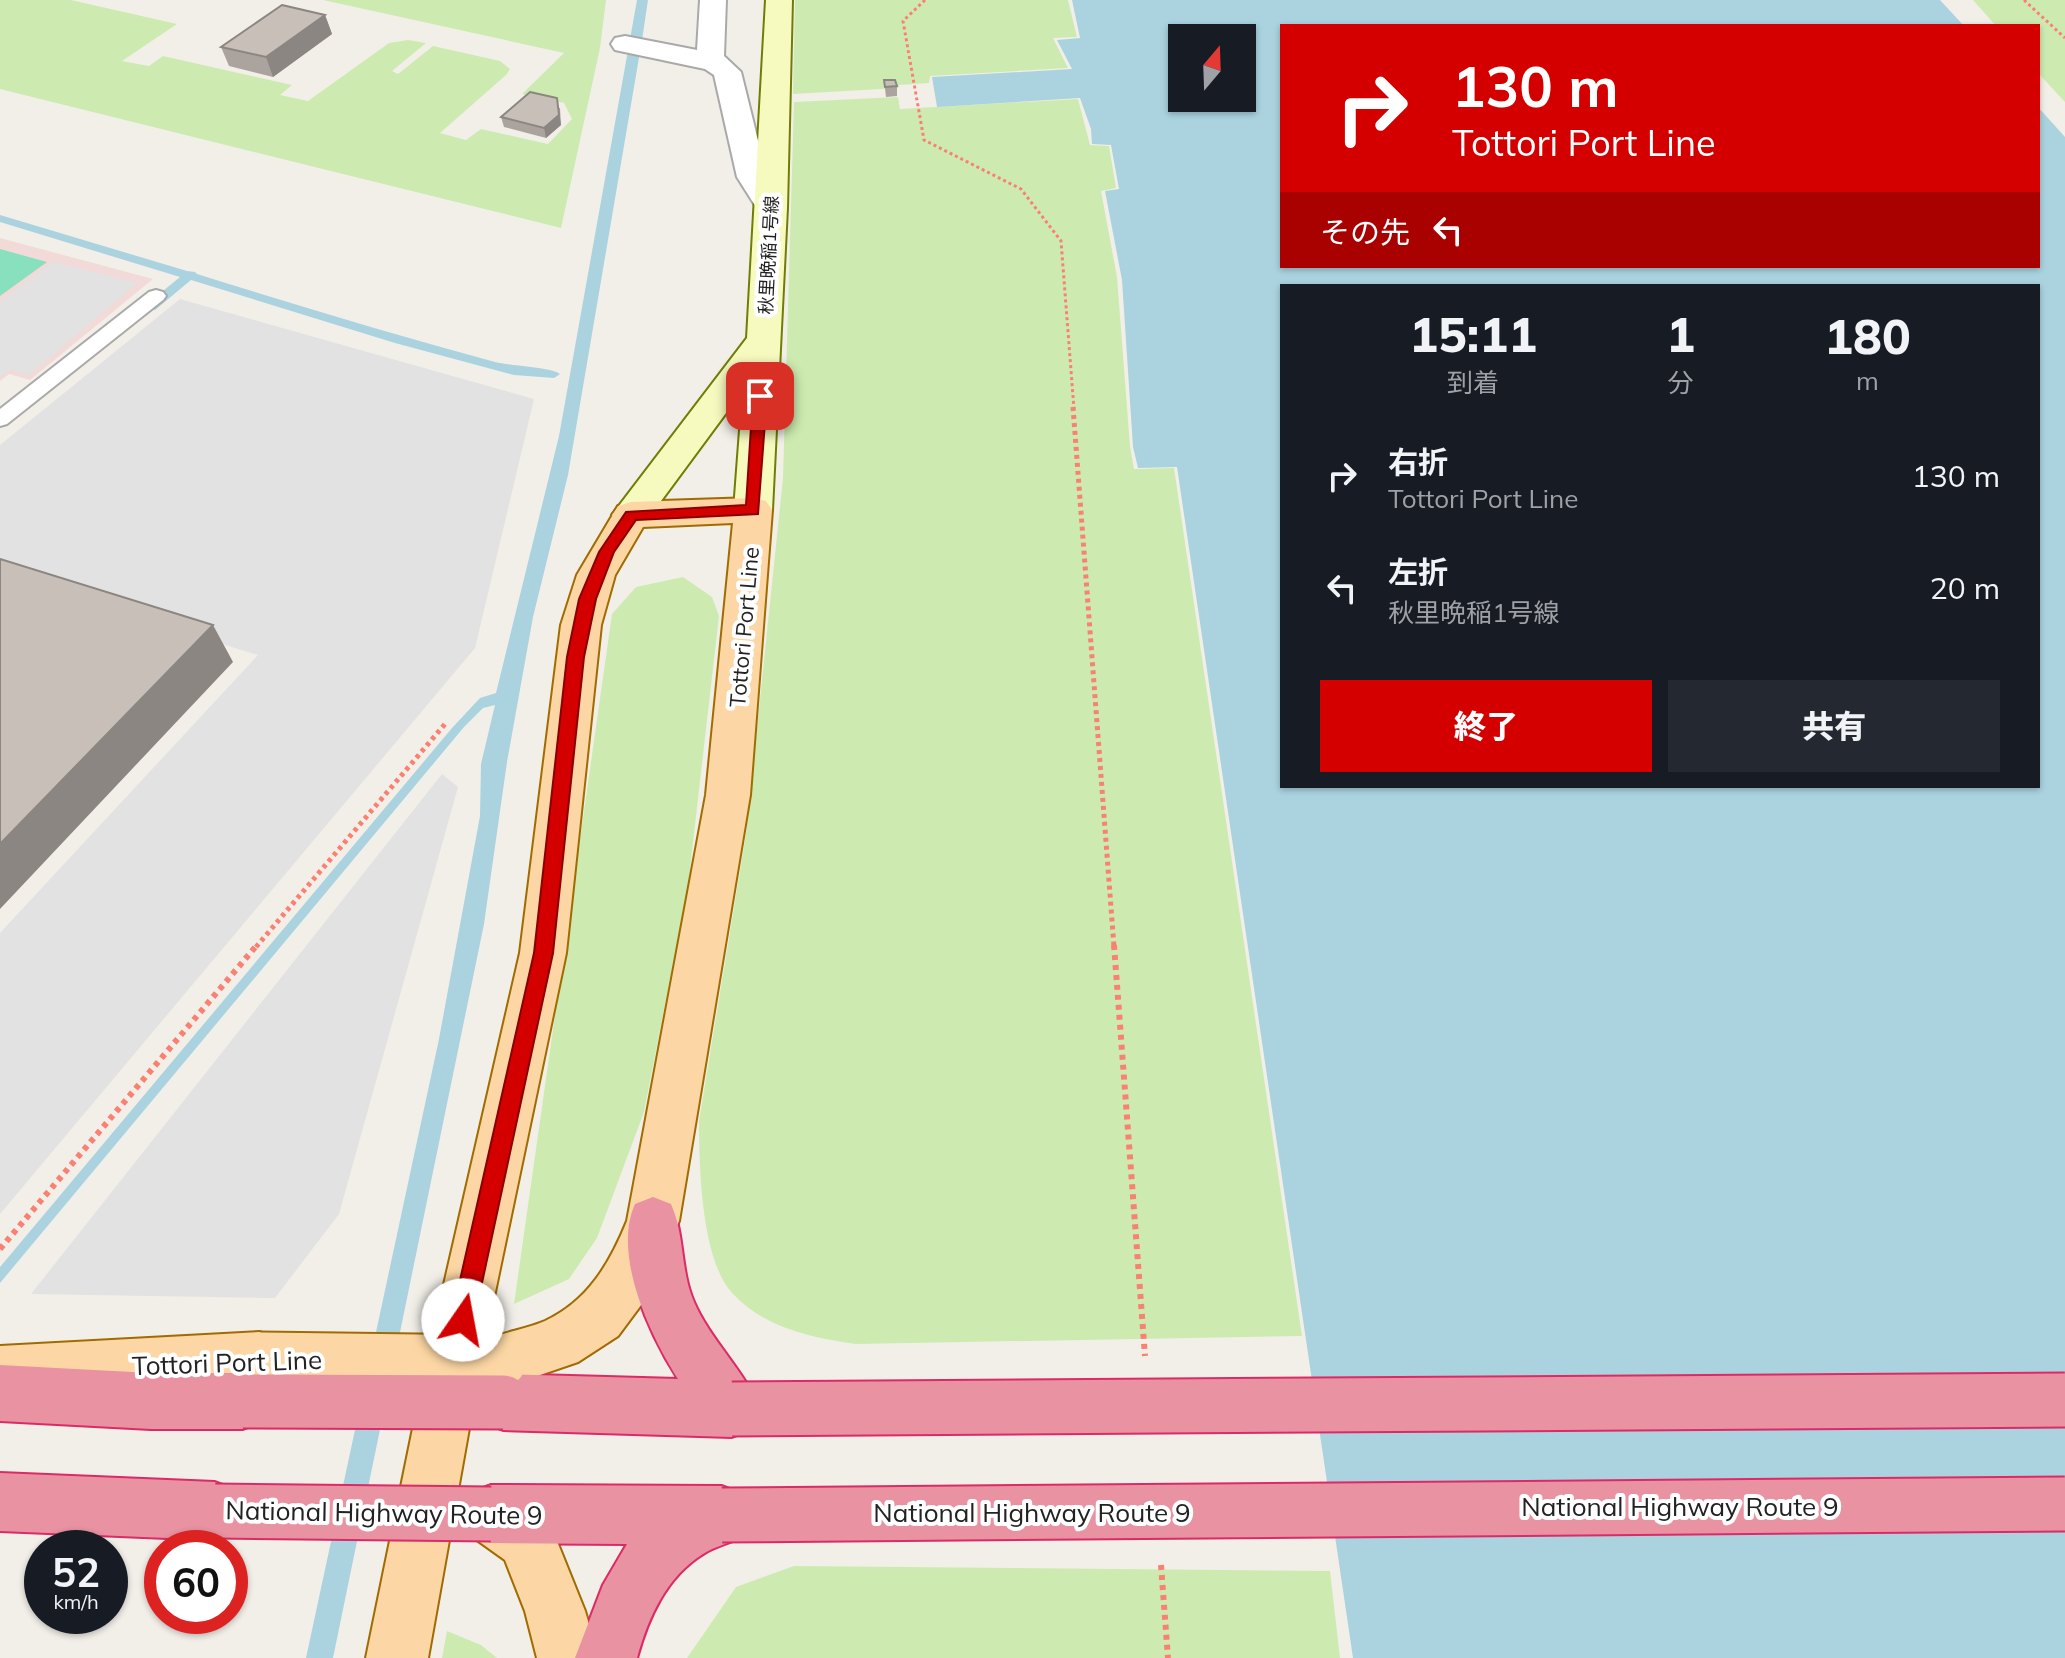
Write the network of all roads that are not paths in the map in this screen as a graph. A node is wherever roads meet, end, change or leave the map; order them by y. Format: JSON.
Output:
{"nodes":[{"id":1,"x":713,"y":0,"type":"edge"},
{"id":2,"x":779,"y":0,"type":"edge"},
{"id":3,"x":625,"y":44,"type":"dead end"},
{"id":4,"x":710,"y":61,"type":"junction"},
{"id":5,"x":772,"y":208,"type":"junction"},
{"id":6,"x":156,"y":296,"type":"dead end"},
{"id":7,"x":764,"y":339,"type":"junction"},
{"id":8,"x":0,"y":419,"type":"edge"},
{"id":9,"x":753,"y":510,"type":"junction"},
{"id":10,"x":631,"y":515,"type":"junction"},
{"id":11,"x":653,"y":1221,"type":"junction"},
{"id":12,"x":0,"y":1374,"type":"edge"},
{"id":13,"x":251,"y":1380,"type":"junction"},
{"id":14,"x":501,"y":1382,"type":"junction"},
{"id":15,"x":0,"y":1393,"type":"edge"},
{"id":16,"x":2065,"y":1400,"type":"edge"},
{"id":17,"x":732,"y":1409,"type":"junction"},
{"id":18,"x":0,"y":1502,"type":"edge"},
{"id":19,"x":2065,"y":1504,"type":"edge"},
{"id":20,"x":491,"y":1514,"type":"junction"},
{"id":21,"x":722,"y":1515,"type":"junction"},
{"id":22,"x":397,"y":1658,"type":"edge"},
{"id":23,"x":568,"y":1658,"type":"edge"},
{"id":24,"x":606,"y":1658,"type":"edge"}],
"edges":[{"from":1,"to":4,"type":"street"},
{"from":2,"to":5,"type":"street","name":"秋里晩稲1号線"},
{"from":3,"to":4,"type":"street"},
{"from":4,"to":5,"type":"street"},
{"from":5,"to":7,"type":"street","name":"秋里晩稲1号線"},
{"from":6,"to":8,"type":"lane"},
{"from":7,"to":9,"type":"street","name":"秋里晩稲1号線"},
{"from":7,"to":10,"type":"street"},
{"from":9,"to":10,"type":"main road"},
{"from":9,"to":11,"type":"main road","name":"Tottori Port Line"},
{"from":10,"to":22,"type":"main road"},
{"from":11,"to":14,"type":"main road","name":"Tottori Port Line"},
{"from":11,"to":17,"type":"highway"},
{"from":12,"to":13,"type":"main road","name":"Tottori Port Line"},
{"from":13,"to":14,"type":"highway","bridge":true},
{"from":13,"to":15,"type":"highway"},
{"from":14,"to":17,"type":"highway"},
{"from":16,"to":17,"type":"highway","bridge":true},
{"from":18,"to":20,"type":"highway","name":"National Highway Route 9","bridge":true},
{"from":19,"to":21,"type":"highway","name":"National Highway Route 9","bridge":true},
{"from":20,"to":21,"type":"highway","name":"National Highway Route 9"},
{"from":20,"to":23,"type":"main road"},
{"from":21,"to":24,"type":"highway"}]}
